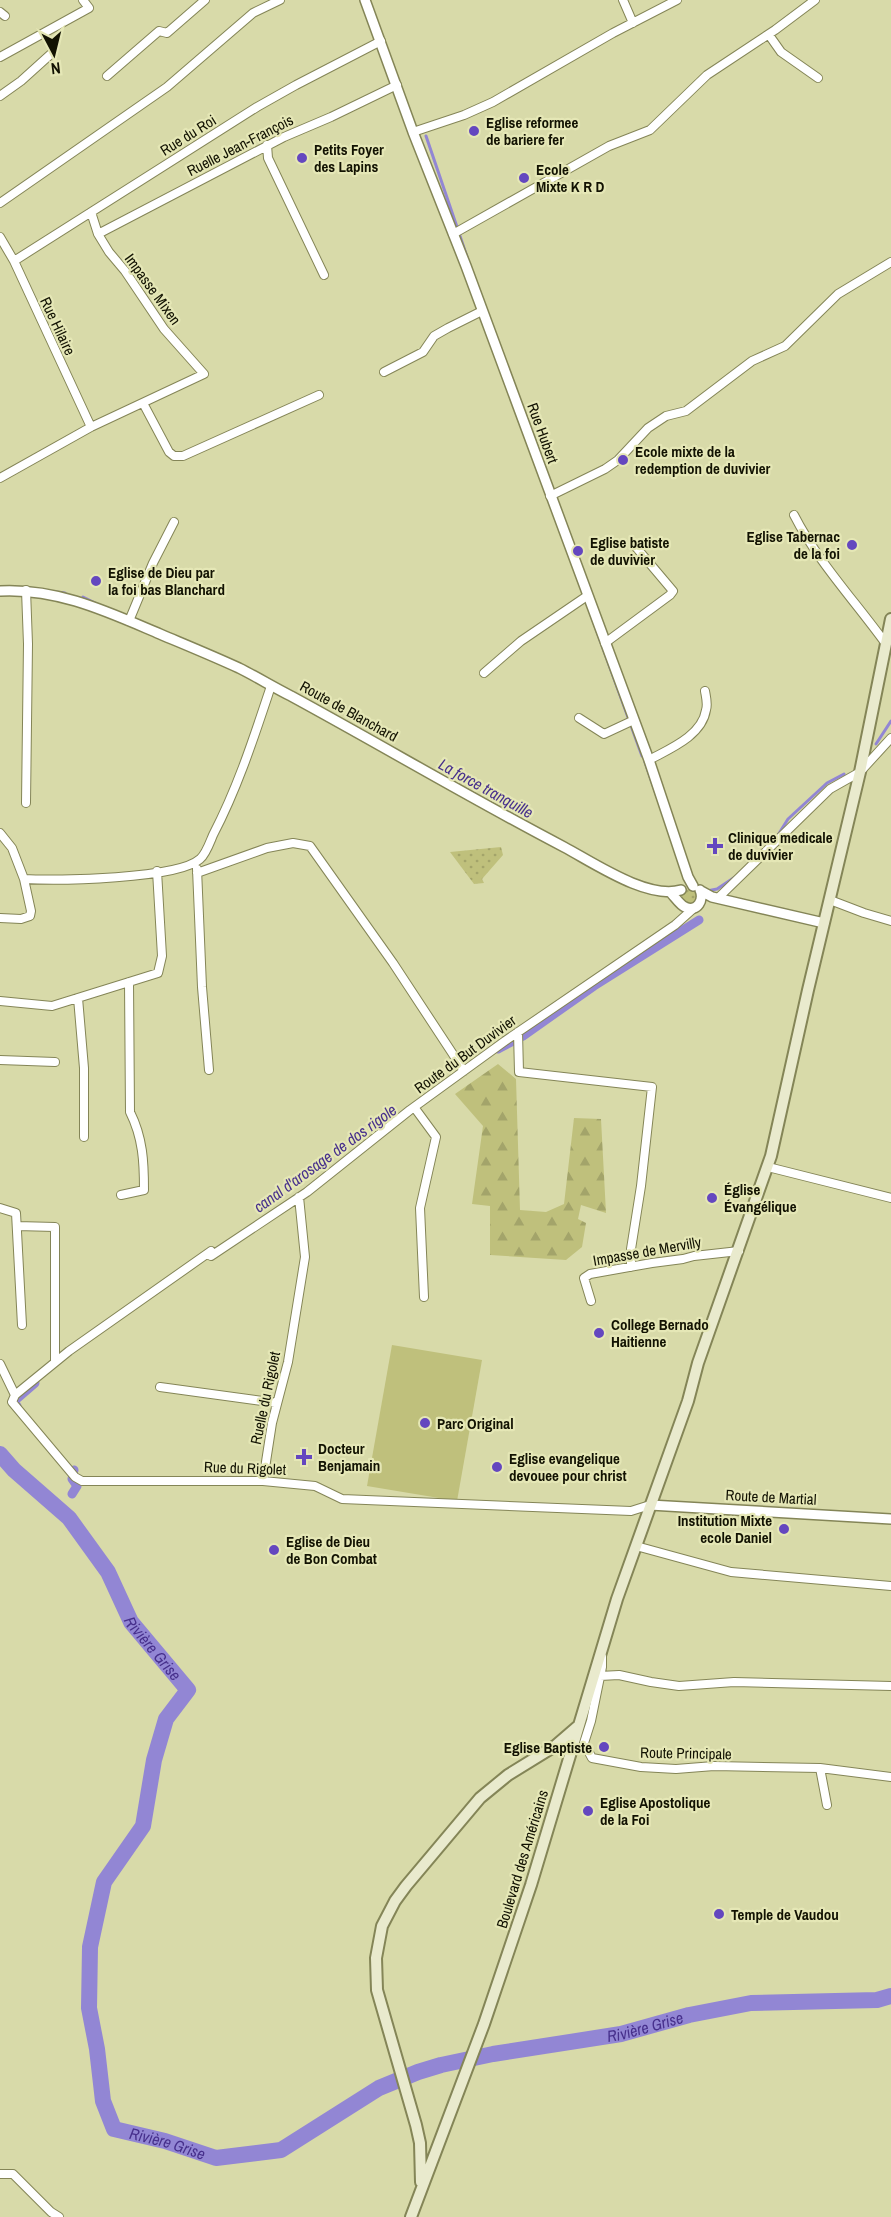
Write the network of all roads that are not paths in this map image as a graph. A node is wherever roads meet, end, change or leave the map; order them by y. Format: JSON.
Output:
{"nodes":[{"id":1,"x":83,"y":0,"type":"edge"},
{"id":2,"x":205,"y":0,"type":"edge"},
{"id":3,"x":280,"y":0,"type":"edge"},
{"id":4,"x":365,"y":0,"type":"edge"},
{"id":5,"x":623,"y":0,"type":"edge"},
{"id":6,"x":677,"y":0,"type":"edge"},
{"id":7,"x":815,"y":0,"type":"edge"},
{"id":8,"x":664,"y":3,"type":"edge"},
{"id":9,"x":633,"y":23,"type":"junction"},
{"id":10,"x":769,"y":35,"type":"junction"},
{"id":11,"x":381,"y":41,"type":"junction"},
{"id":12,"x":52,"y":53,"type":"dead end"},
{"id":13,"x":0,"y":57,"type":"edge"},
{"id":14,"x":107,"y":76,"type":"dead end"},
{"id":15,"x":818,"y":78,"type":"dead end"},
{"id":16,"x":397,"y":85,"type":"junction"},
{"id":17,"x":0,"y":96,"type":"edge"},
{"id":18,"x":413,"y":132,"type":"junction"},
{"id":19,"x":267,"y":146,"type":"junction"},
{"id":20,"x":0,"y":203,"type":"edge"},
{"id":21,"x":92,"y":212,"type":"junction"},
{"id":22,"x":98,"y":234,"type":"junction"},
{"id":23,"x":453,"y":234,"type":"junction"},
{"id":24,"x":0,"y":237,"type":"edge"},
{"id":25,"x":14,"y":261,"type":"junction"},
{"id":26,"x":891,"y":262,"type":"edge"},
{"id":27,"x":324,"y":275,"type":"dead end"},
{"id":28,"x":482,"y":312,"type":"junction"},
{"id":29,"x":384,"y":372,"type":"dead end"},
{"id":30,"x":319,"y":395,"type":"dead end"},
{"id":31,"x":143,"y":403,"type":"junction"},
{"id":32,"x":91,"y":427,"type":"junction"},
{"id":33,"x":0,"y":478,"type":"edge"},
{"id":34,"x":550,"y":496,"type":"junction"},
{"id":35,"x":794,"y":515,"type":"dead end"},
{"id":36,"x":174,"y":522,"type":"dead end"},
{"id":37,"x":635,"y":546,"type":"dead end"},
{"id":38,"x":26,"y":590,"type":"junction"},
{"id":39,"x":0,"y":591,"type":"edge"},
{"id":40,"x":587,"y":596,"type":"junction"},
{"id":41,"x":891,"y":619,"type":"edge"},
{"id":42,"x":129,"y":621,"type":"junction"},
{"id":43,"x":605,"y":643,"type":"junction"},
{"id":44,"x":886,"y":644,"type":"junction"},
{"id":45,"x":484,"y":673,"type":"dead end"},
{"id":46,"x":271,"y":686,"type":"junction"},
{"id":47,"x":705,"y":691,"type":"dead end"},
{"id":48,"x":579,"y":718,"type":"dead end"},
{"id":49,"x":634,"y":720,"type":"junction"},
{"id":50,"x":891,"y":738,"type":"edge"},
{"id":51,"x":649,"y":760,"type":"junction"},
{"id":52,"x":860,"y":772,"type":"junction"},
{"id":53,"x":26,"y":803,"type":"dead end"},
{"id":54,"x":0,"y":833,"type":"edge"},
{"id":55,"x":197,"y":861,"type":"junction"},
{"id":56,"x":157,"y":871,"type":"junction"},
{"id":57,"x":197,"y":873,"type":"junction"},
{"id":58,"x":24,"y":879,"type":"junction"},
{"id":59,"x":692,"y":881,"type":"junction"},
{"id":60,"x":715,"y":898,"type":"junction"},
{"id":61,"x":682,"y":900,"type":"junction"},
{"id":62,"x":830,"y":900,"type":"junction"},
{"id":63,"x":697,"y":906,"type":"junction"},
{"id":64,"x":0,"y":918,"type":"edge"},
{"id":65,"x":891,"y":921,"type":"edge"},
{"id":66,"x":824,"y":923,"type":"junction"},
{"id":67,"x":129,"y":982,"type":"junction"},
{"id":68,"x":78,"y":998,"type":"junction"},
{"id":69,"x":0,"y":1001,"type":"edge"},
{"id":70,"x":518,"y":1032,"type":"junction"},
{"id":71,"x":0,"y":1060,"type":"edge"},
{"id":72,"x":55,"y":1062,"type":"dead end"},
{"id":73,"x":209,"y":1070,"type":"dead end"},
{"id":74,"x":464,"y":1071,"type":"junction"},
{"id":75,"x":414,"y":1107,"type":"junction"},
{"id":76,"x":84,"y":1137,"type":"dead end"},
{"id":77,"x":768,"y":1167,"type":"junction"},
{"id":78,"x":121,"y":1195,"type":"dead end"},
{"id":79,"x":300,"y":1197,"type":"junction"},
{"id":80,"x":891,"y":1198,"type":"edge"},
{"id":81,"x":0,"y":1208,"type":"edge"},
{"id":82,"x":17,"y":1226,"type":"junction"},
{"id":83,"x":740,"y":1251,"type":"junction"},
{"id":84,"x":631,"y":1267,"type":"junction"},
{"id":85,"x":424,"y":1297,"type":"dead end"},
{"id":86,"x":591,"y":1301,"type":"dead end"},
{"id":87,"x":22,"y":1325,"type":"dead end"},
{"id":88,"x":54,"y":1362,"type":"junction"},
{"id":89,"x":0,"y":1364,"type":"edge"},
{"id":90,"x":160,"y":1387,"type":"dead end"},
{"id":91,"x":15,"y":1395,"type":"junction"},
{"id":92,"x":277,"y":1403,"type":"junction"},
{"id":93,"x":262,"y":1481,"type":"junction"},
{"id":94,"x":650,"y":1505,"type":"junction"},
{"id":95,"x":891,"y":1519,"type":"edge"},
{"id":96,"x":636,"y":1546,"type":"junction"},
{"id":97,"x":891,"y":1586,"type":"edge"},
{"id":98,"x":600,"y":1653,"type":"junction"},
{"id":99,"x":600,"y":1676,"type":"junction"},
{"id":100,"x":891,"y":1686,"type":"edge"},
{"id":101,"x":578,"y":1727,"type":"junction"},
{"id":102,"x":820,"y":1768,"type":"junction"},
{"id":103,"x":891,"y":1777,"type":"edge"},
{"id":104,"x":827,"y":1804,"type":"dead end"},
{"id":105,"x":0,"y":2174,"type":"edge"},
{"id":106,"x":420,"y":2194,"type":"junction"},
{"id":107,"x":59,"y":2217,"type":"edge"},
{"id":108,"x":411,"y":2217,"type":"edge"}],
"edges":[{"from":1,"to":13,"type":"street"},
{"from":2,"to":14,"type":"street"},
{"from":3,"to":20,"type":"street"},
{"from":4,"to":11,"type":"street","name":"Rue Hubert"},
{"from":5,"to":9,"type":"street"},
{"from":6,"to":8,"type":"street"},
{"from":7,"to":10,"type":"street"},
{"from":8,"to":9,"type":"street"},
{"from":9,"to":18,"type":"street"},
{"from":10,"to":15,"type":"street"},
{"from":10,"to":23,"type":"street"},
{"from":11,"to":16,"type":"street","name":"Rue Hubert"},
{"from":11,"to":21,"type":"street","name":"Rue du Roi"},
{"from":12,"to":17,"type":"street"},
{"from":16,"to":18,"type":"street","name":"Rue Hubert"},
{"from":16,"to":19,"type":"street","name":"Ruelle Jean-François"},
{"from":18,"to":23,"type":"street","name":"Rue Hubert"},
{"from":19,"to":22,"type":"street","name":"Ruelle Jean-François"},
{"from":19,"to":27,"type":"street"},
{"from":21,"to":22,"type":"street","name":"Impasse Mixen"},
{"from":21,"to":25,"type":"street","name":"Rue du Roi"},
{"from":22,"to":31,"type":"street","name":"Impasse Mixen"},
{"from":23,"to":28,"type":"street","name":"Rue Hubert"},
{"from":24,"to":25,"type":"street","name":"Rue Hilaire"},
{"from":25,"to":32,"type":"street","name":"Rue Hilaire"},
{"from":26,"to":34,"type":"street"},
{"from":28,"to":29,"type":"street"},
{"from":28,"to":34,"type":"street","name":"Rue Hubert"},
{"from":30,"to":31,"type":"street"},
{"from":31,"to":32,"type":"street"},
{"from":32,"to":33,"type":"street"},
{"from":34,"to":40,"type":"street","name":"Rue Hubert"},
{"from":35,"to":44,"type":"street"},
{"from":36,"to":42,"type":"street"},
{"from":37,"to":43,"type":"street"},
{"from":38,"to":39,"type":"street","name":"Route de Blanchard"},
{"from":38,"to":42,"type":"street","name":"Route de Blanchard"},
{"from":38,"to":53,"type":"street"},
{"from":40,"to":43,"type":"street","name":"Rue Hubert"},
{"from":40,"to":45,"type":"street"},
{"from":41,"to":44,"type":"main road","name":"Boulevard des Américains"},
{"from":42,"to":46,"type":"street","name":"Route de Blanchard"},
{"from":43,"to":49,"type":"street","name":"Rue Hubert"},
{"from":44,"to":52,"type":"main road","name":"Boulevard des Américains"},
{"from":46,"to":55,"type":"street"},
{"from":46,"to":61,"type":"street","name":"Route de Blanchard"},
{"from":47,"to":51,"type":"street"},
{"from":48,"to":49,"type":"street"},
{"from":49,"to":51,"type":"street","name":"Rue Hubert"},
{"from":50,"to":52,"type":"street"},
{"from":51,"to":59,"type":"street","name":"Rue Hubert"},
{"from":52,"to":60,"type":"street"},
{"from":52,"to":62,"type":"main road","name":"Boulevard des Américains"},
{"from":54,"to":58,"type":"street"},
{"from":55,"to":56,"type":"street"},
{"from":55,"to":57,"type":"street"},
{"from":56,"to":58,"type":"street"},
{"from":56,"to":67,"type":"street"},
{"from":57,"to":73,"type":"street"},
{"from":57,"to":74,"type":"street"},
{"from":58,"to":64,"type":"street"},
{"from":59,"to":60,"type":"street"},
{"from":59,"to":60,"type":"street"},
{"from":59,"to":61,"type":"street"},
{"from":59,"to":63,"type":"street"},
{"from":60,"to":63,"type":"street"},
{"from":60,"to":66,"type":"street"},
{"from":61,"to":63,"type":"street"},
{"from":61,"to":70,"type":"street","name":"Route du But Duvivier"},
{"from":62,"to":65,"type":"street"},
{"from":62,"to":66,"type":"main road","name":"Boulevard des Américains"},
{"from":66,"to":77,"type":"main road","name":"Boulevard des Américains"},
{"from":67,"to":68,"type":"street"},
{"from":67,"to":78,"type":"street"},
{"from":68,"to":69,"type":"street"},
{"from":68,"to":76,"type":"street"},
{"from":70,"to":74,"type":"street","name":"Route du But Duvivier"},
{"from":70,"to":84,"type":"street"},
{"from":71,"to":72,"type":"street"},
{"from":74,"to":75,"type":"street","name":"Route du But Duvivier"},
{"from":75,"to":79,"type":"street","name":"Route du But Duvivier"},
{"from":75,"to":85,"type":"street"},
{"from":77,"to":80,"type":"street"},
{"from":77,"to":83,"type":"main road","name":"Boulevard des Américains"},
{"from":79,"to":88,"type":"street","name":"Route du But Duvivier"},
{"from":79,"to":92,"type":"street","name":"Ruelle du Rigolet"},
{"from":81,"to":82,"type":"street"},
{"from":82,"to":87,"type":"street"},
{"from":82,"to":88,"type":"street"},
{"from":83,"to":84,"type":"street","name":"Impasse de Mervilly"},
{"from":83,"to":94,"type":"main road","name":"Boulevard des Américains"},
{"from":84,"to":86,"type":"street","name":"Impasse de Mervilly"},
{"from":88,"to":91,"type":"street","name":"Route du But Duvivier"},
{"from":89,"to":91,"type":"street"},
{"from":90,"to":92,"type":"street"},
{"from":91,"to":93,"type":"street","name":"Rue du Rigolet"},
{"from":92,"to":93,"type":"street","name":"Ruelle du Rigolet"},
{"from":93,"to":94,"type":"street","name":"Rue du Rigolet"},
{"from":94,"to":95,"type":"street","name":"Route de Martial"},
{"from":94,"to":96,"type":"main road","name":"Boulevard des Américains"},
{"from":96,"to":97,"type":"street"},
{"from":96,"to":98,"type":"main road","name":"Boulevard des Américains"},
{"from":98,"to":99,"type":"street","name":"Route Principale"},
{"from":98,"to":101,"type":"main road","name":"Boulevard des Américains"},
{"from":99,"to":100,"type":"street"},
{"from":99,"to":102,"type":"street","name":"Route Principale"},
{"from":101,"to":106,"type":"main road","name":"Boulevard des Américains"},
{"from":101,"to":106,"type":"main road"},
{"from":102,"to":103,"type":"street","name":"Route Principale"},
{"from":102,"to":104,"type":"street"},
{"from":105,"to":107,"type":"street"},
{"from":106,"to":108,"type":"main road","name":"Boulevard des Américains"}]}
